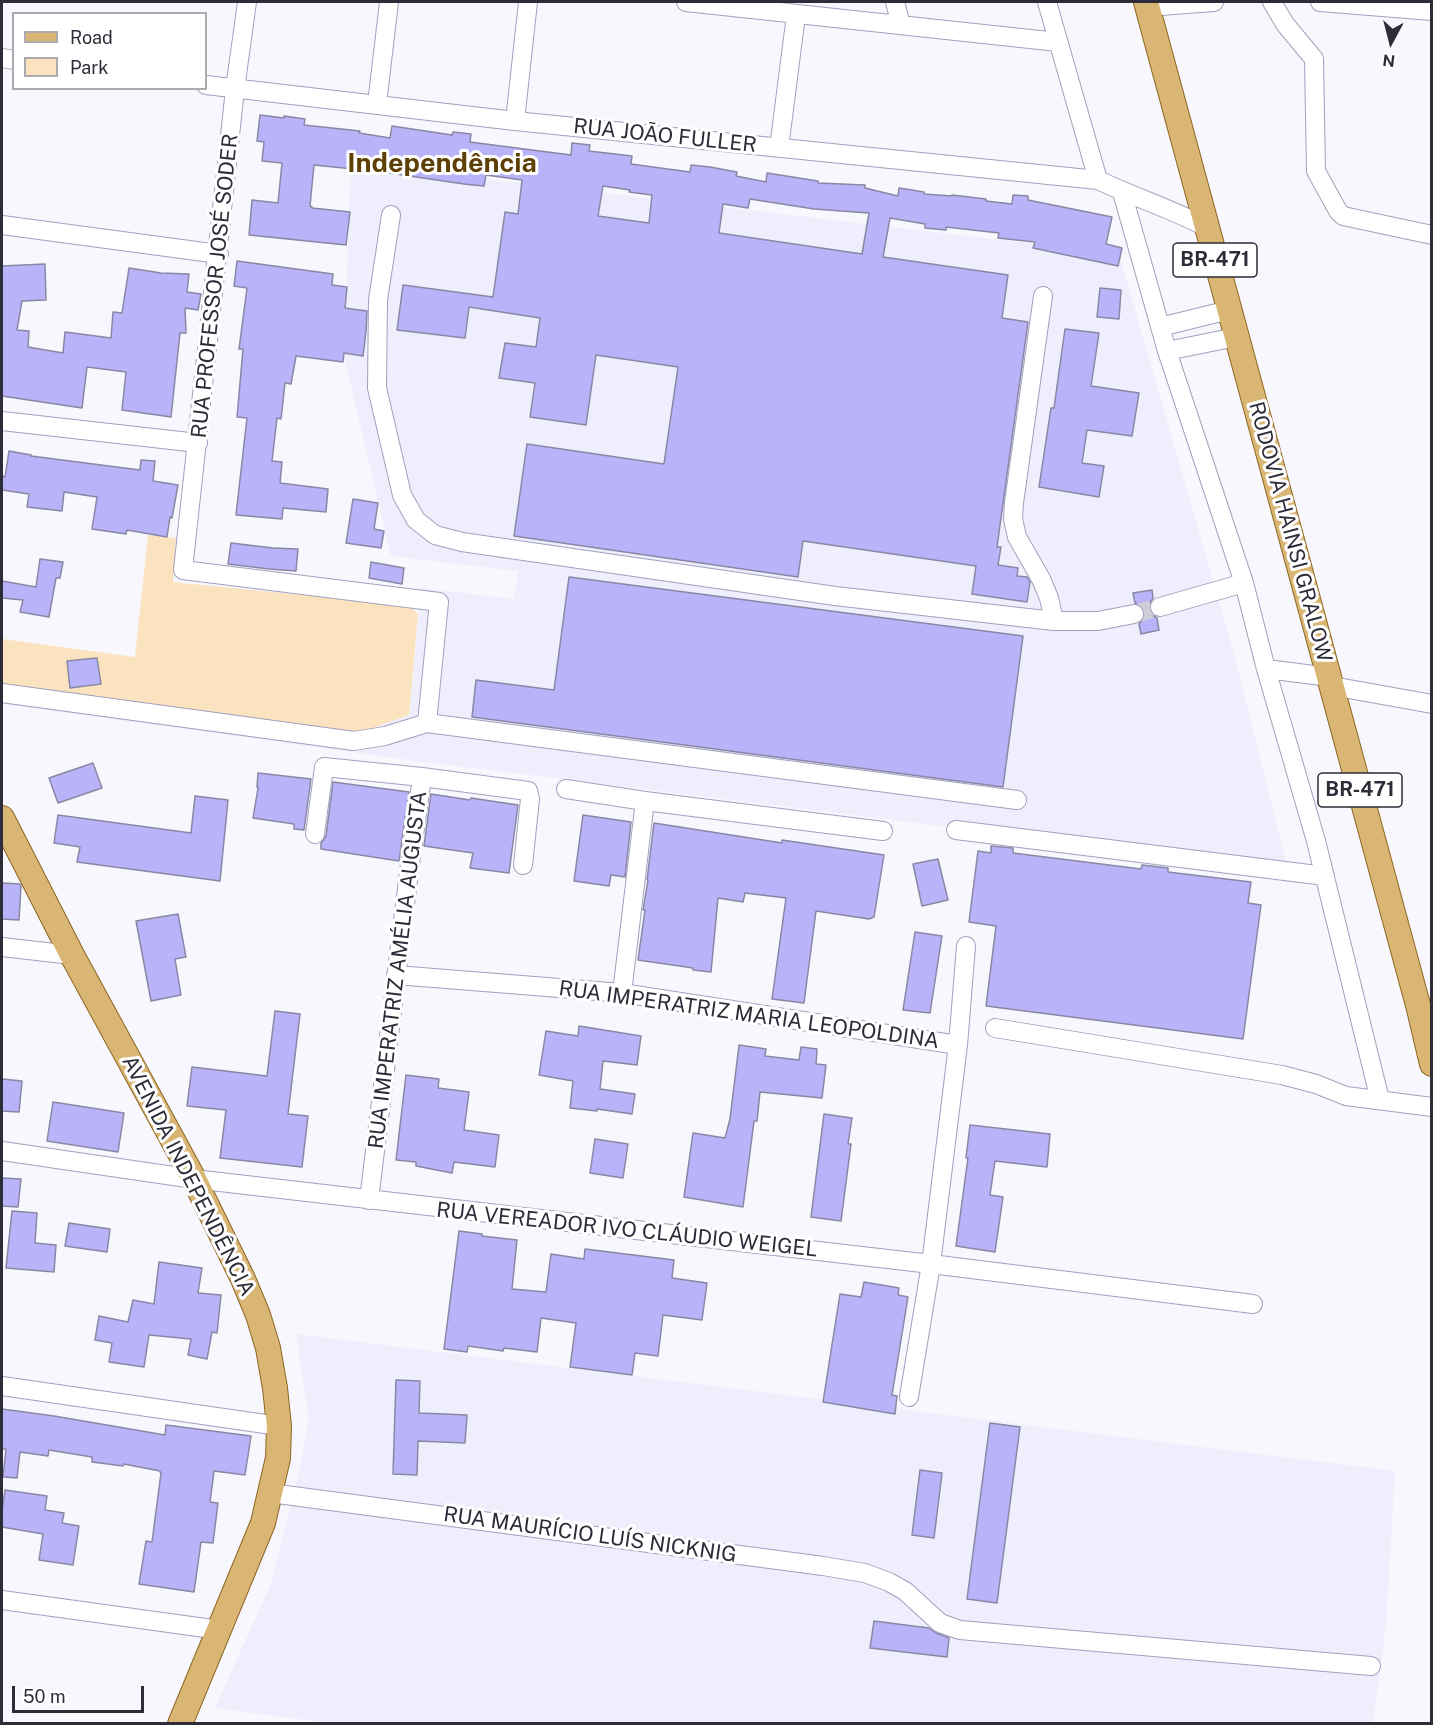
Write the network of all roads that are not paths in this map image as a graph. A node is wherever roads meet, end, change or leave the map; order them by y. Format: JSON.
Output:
{"nodes":[{"id":1,"x":248,"y":2,"type":"edge"},
{"id":2,"x":389,"y":2,"type":"edge"},
{"id":3,"x":528,"y":2,"type":"edge"},
{"id":4,"x":686,"y":2,"type":"edge"},
{"id":5,"x":894,"y":2,"type":"edge"},
{"id":6,"x":1047,"y":2,"type":"edge"},
{"id":7,"x":1214,"y":2,"type":"edge"},
{"id":8,"x":1272,"y":2,"type":"edge"},
{"id":9,"x":1320,"y":2,"type":"edge"},
{"id":10,"x":1146,"y":4,"type":"edge"},
{"id":11,"x":1431,"y":11,"type":"edge"},
{"id":12,"x":796,"y":15,"type":"junction"},
{"id":13,"x":901,"y":25,"type":"junction"},
{"id":14,"x":1058,"y":42,"type":"junction"},
{"id":15,"x":207,"y":85,"type":"edge"},
{"id":16,"x":236,"y":89,"type":"junction"},
{"id":17,"x":377,"y":104,"type":"junction"},
{"id":18,"x":515,"y":121,"type":"junction"},
{"id":19,"x":779,"y":148,"type":"junction"},
{"id":20,"x":1098,"y":180,"type":"junction"},
{"id":21,"x":1122,"y":192,"type":"junction"},
{"id":22,"x":391,"y":215,"type":"dead end"},
{"id":23,"x":2,"y":225,"type":"edge"},
{"id":24,"x":1206,"y":227,"type":"junction"},
{"id":25,"x":1431,"y":235,"type":"edge"},
{"id":26,"x":219,"y":254,"type":"junction"},
{"id":27,"x":1043,"y":296,"type":"dead end"},
{"id":28,"x":1229,"y":310,"type":"junction"},
{"id":29,"x":1160,"y":327,"type":"junction"},
{"id":30,"x":1236,"y":337,"type":"junction"},
{"id":31,"x":1167,"y":351,"type":"junction"},
{"id":32,"x":2,"y":421,"type":"edge"},
{"id":33,"x":198,"y":443,"type":"junction"},
{"id":34,"x":1244,"y":583,"type":"junction"},
{"id":35,"x":1160,"y":607,"type":"tunnel mouth"},
{"id":36,"x":1134,"y":614,"type":"tunnel mouth"},
{"id":37,"x":1054,"y":621,"type":"junction"},
{"id":38,"x":1266,"y":669,"type":"junction"},
{"id":39,"x":1331,"y":682,"type":"junction"},
{"id":40,"x":2,"y":693,"type":"edge"},
{"id":41,"x":1431,"y":704,"type":"edge"},
{"id":42,"x":427,"y":723,"type":"junction"},
{"id":43,"x":422,"y":777,"type":"junction"},
{"id":44,"x":566,"y":789,"type":"dead end"},
{"id":45,"x":1017,"y":800,"type":"dead end"},
{"id":46,"x":645,"y":801,"type":"junction"},
{"id":47,"x":2,"y":818,"type":"edge"},
{"id":48,"x":956,"y":830,"type":"dead end"},
{"id":49,"x":883,"y":831,"type":"dead end"},
{"id":50,"x":315,"y":834,"type":"dead end"},
{"id":51,"x":523,"y":865,"type":"dead end"},
{"id":52,"x":1325,"y":876,"type":"junction"},
{"id":53,"x":966,"y":946,"type":"dead end"},
{"id":54,"x":2,"y":947,"type":"edge"},
{"id":55,"x":72,"y":955,"type":"junction"},
{"id":56,"x":396,"y":975,"type":"junction"},
{"id":57,"x":622,"y":993,"type":"junction"},
{"id":58,"x":1425,"y":1004,"type":"edge"},
{"id":59,"x":995,"y":1028,"type":"dead end"},
{"id":60,"x":958,"y":1044,"type":"junction"},
{"id":61,"x":1431,"y":1064,"type":"edge"},
{"id":62,"x":1380,"y":1100,"type":"junction"},
{"id":63,"x":1431,"y":1107,"type":"edge"},
{"id":64,"x":2,"y":1151,"type":"edge"},
{"id":65,"x":194,"y":1179,"type":"junction"},
{"id":66,"x":369,"y":1200,"type":"junction"},
{"id":67,"x":931,"y":1264,"type":"junction"},
{"id":68,"x":1253,"y":1304,"type":"dead end"},
{"id":69,"x":2,"y":1386,"type":"edge"},
{"id":70,"x":909,"y":1397,"type":"dead end"},
{"id":71,"x":279,"y":1426,"type":"junction"},
{"id":72,"x":270,"y":1492,"type":"junction"},
{"id":73,"x":2,"y":1600,"type":"edge"},
{"id":74,"x":220,"y":1630,"type":"junction"},
{"id":75,"x":1371,"y":1666,"type":"dead end"},
{"id":76,"x":180,"y":1724,"type":"edge"}],
"edges":[{"from":1,"to":16,"type":"street","name":"RUA PROFESSOR JOSÉ SODER"},
{"from":2,"to":17,"type":"street"},
{"from":3,"to":18,"type":"street"},
{"from":4,"to":12,"type":"street"},
{"from":5,"to":13,"type":"street"},
{"from":6,"to":14,"type":"street"},
{"from":7,"to":10,"type":"street"},
{"from":8,"to":25,"type":"street"},
{"from":9,"to":11,"type":"street"},
{"from":10,"to":24,"type":"main road","name":"RODOVIA HAINSI GRALOW","number":"BR-471"},
{"from":12,"to":13,"type":"street"},
{"from":12,"to":19,"type":"street"},
{"from":13,"to":14,"type":"street"},
{"from":14,"to":20,"type":"street"},
{"from":15,"to":16,"type":"street","name":"RUA JOÃO FULLER"},
{"from":16,"to":17,"type":"street","name":"RUA JOÃO FULLER"},
{"from":16,"to":26,"type":"street","name":"RUA PROFESSOR JOSÉ SODER"},
{"from":17,"to":18,"type":"street","name":"RUA JOÃO FULLER"},
{"from":18,"to":19,"type":"street","name":"RUA JOÃO FULLER"},
{"from":19,"to":20,"type":"street","name":"RUA JOÃO FULLER"},
{"from":20,"to":21,"type":"street","name":"RUA JOÃO FULLER"},
{"from":21,"to":24,"type":"street","name":"RUA JOÃO FULLER"},
{"from":21,"to":29,"type":"street"},
{"from":22,"to":37,"type":"street"},
{"from":23,"to":26,"type":"street"},
{"from":24,"to":28,"type":"main road","name":"RODOVIA HAINSI GRALOW","number":"BR-471"},
{"from":26,"to":33,"type":"street","name":"RUA PROFESSOR JOSÉ SODER"},
{"from":27,"to":37,"type":"street"},
{"from":28,"to":29,"type":"street"},
{"from":28,"to":30,"type":"main road","name":"RODOVIA HAINSI GRALOW","number":"BR-471"},
{"from":29,"to":31,"type":"street"},
{"from":30,"to":31,"type":"street"},
{"from":30,"to":39,"type":"main road","name":"RODOVIA HAINSI GRALOW","number":"BR-471"},
{"from":31,"to":34,"type":"street"},
{"from":32,"to":33,"type":"street"},
{"from":33,"to":42,"type":"street","name":"RUA PROFESSOR JOSÉ SODER"},
{"from":34,"to":35,"type":"street"},
{"from":34,"to":38,"type":"street"},
{"from":36,"to":37,"type":"street"},
{"from":38,"to":39,"type":"street"},
{"from":38,"to":52,"type":"street"},
{"from":39,"to":41,"type":"street"},
{"from":39,"to":58,"type":"main road","name":"RODOVIA HAINSI GRALOW","number":"BR-471"},
{"from":40,"to":42,"type":"street"},
{"from":42,"to":45,"type":"street"},
{"from":43,"to":50,"type":"street"},
{"from":43,"to":51,"type":"street","name":"RUA IMPERATRIZ AMÉLIA AUGUSTA"},
{"from":43,"to":56,"type":"street","name":"RUA IMPERATRIZ AMÉLIA AUGUSTA"},
{"from":44,"to":46,"type":"street"},
{"from":46,"to":49,"type":"street"},
{"from":46,"to":57,"type":"street"},
{"from":47,"to":55,"type":"main road","name":"AVENIDA INDEPENDÊNCIA"},
{"from":48,"to":52,"type":"street"},
{"from":52,"to":62,"type":"street"},
{"from":53,"to":60,"type":"street"},
{"from":54,"to":55,"type":"street"},
{"from":55,"to":65,"type":"main road","name":"AVENIDA INDEPENDÊNCIA"},
{"from":56,"to":57,"type":"street","name":"RUA IMPERATRIZ MARIA LEOPOLDINA"},
{"from":56,"to":66,"type":"street","name":"RUA IMPERATRIZ AMÉLIA AUGUSTA"},
{"from":57,"to":60,"type":"street","name":"RUA IMPERATRIZ MARIA LEOPOLDINA"},
{"from":58,"to":61,"type":"main road","name":"RODOVIA HAINSI GRALOW","number":"BR-471"},
{"from":59,"to":62,"type":"street"},
{"from":60,"to":67,"type":"street"},
{"from":62,"to":63,"type":"street"},
{"from":64,"to":65,"type":"street","name":"RUA VEREADOR IVO CLÁUDIO WEIGEL"},
{"from":65,"to":66,"type":"street","name":"RUA VEREADOR IVO CLÁUDIO WEIGEL"},
{"from":65,"to":71,"type":"main road","name":"AVENIDA INDEPENDÊNCIA"},
{"from":66,"to":67,"type":"street","name":"RUA VEREADOR IVO CLÁUDIO WEIGEL"},
{"from":67,"to":68,"type":"street","name":"RUA VEREADOR IVO CLÁUDIO WEIGEL"},
{"from":67,"to":70,"type":"street"},
{"from":69,"to":71,"type":"street"},
{"from":71,"to":72,"type":"main road","name":"AVENIDA INDEPENDÊNCIA"},
{"from":72,"to":74,"type":"main road","name":"AVENIDA INDEPENDÊNCIA"},
{"from":72,"to":75,"type":"street","name":"RUA MAURÍCIO LUÍS NICKNIG"},
{"from":73,"to":74,"type":"street"},
{"from":74,"to":76,"type":"main road","name":"AVENIDA INDEPENDÊNCIA"}]}
